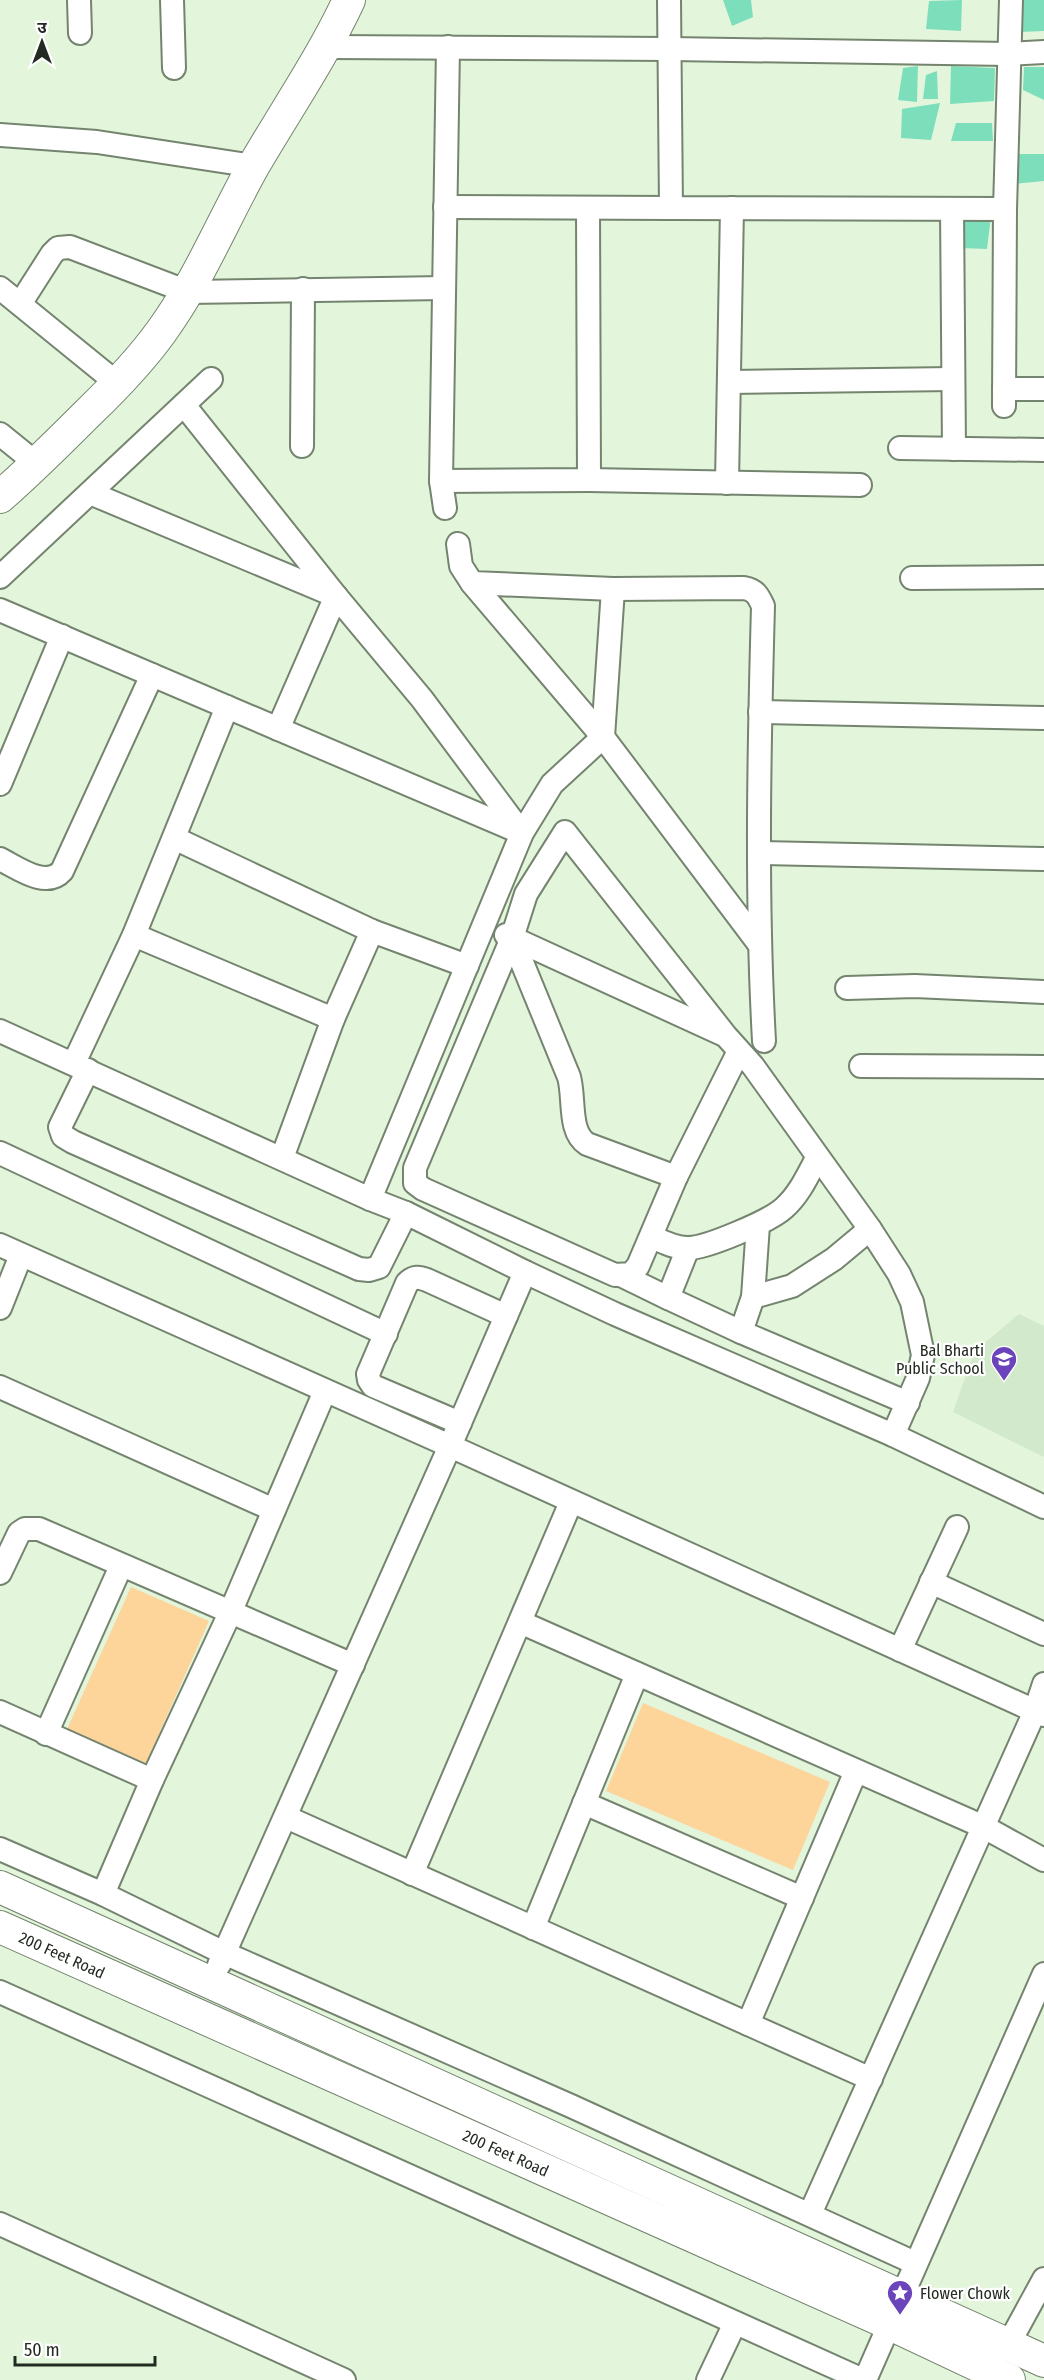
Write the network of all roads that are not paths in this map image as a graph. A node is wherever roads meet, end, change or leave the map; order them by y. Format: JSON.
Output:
{"nodes":[{"id":1,"x":80,"y":0,"type":"edge"},
{"id":2,"x":172,"y":0,"type":"edge"},
{"id":3,"x":349,"y":0,"type":"edge"},
{"id":4,"x":669,"y":0,"type":"edge"},
{"id":5,"x":1011,"y":0,"type":"edge"},
{"id":6,"x":80,"y":33,"type":"dead end"},
{"id":7,"x":326,"y":47,"type":"junction"},
{"id":8,"x":448,"y":47,"type":"junction"},
{"id":9,"x":670,"y":49,"type":"junction"},
{"id":10,"x":1044,"y":52,"type":"edge"},
{"id":11,"x":1009,"y":54,"type":"junction"},
{"id":12,"x":174,"y":68,"type":"dead end"},
{"id":13,"x":0,"y":135,"type":"edge"},
{"id":14,"x":254,"y":166,"type":"junction"},
{"id":15,"x":445,"y":207,"type":"junction"},
{"id":16,"x":588,"y":208,"type":"junction"},
{"id":17,"x":671,"y":208,"type":"junction"},
{"id":18,"x":732,"y":208,"type":"junction"},
{"id":19,"x":952,"y":209,"type":"junction"},
{"id":20,"x":1005,"y":209,"type":"junction"},
{"id":21,"x":0,"y":288,"type":"edge"},
{"id":22,"x":444,"y":288,"type":"junction"},
{"id":23,"x":303,"y":289,"type":"junction"},
{"id":24,"x":188,"y":292,"type":"junction"},
{"id":25,"x":20,"y":304,"type":"junction"},
{"id":26,"x":211,"y":380,"type":"dead end"},
{"id":27,"x":953,"y":380,"type":"junction"},
{"id":28,"x":729,"y":382,"type":"junction"},
{"id":29,"x":118,"y":384,"type":"junction"},
{"id":30,"x":1044,"y":389,"type":"edge"},
{"id":31,"x":184,"y":405,"type":"junction"},
{"id":32,"x":0,"y":434,"type":"edge"},
{"id":33,"x":302,"y":446,"type":"dead end"},
{"id":34,"x":900,"y":448,"type":"dead end"},
{"id":35,"x":954,"y":449,"type":"junction"},
{"id":36,"x":1044,"y":450,"type":"edge"},
{"id":37,"x":21,"y":471,"type":"edge"},
{"id":38,"x":589,"y":480,"type":"junction"},
{"id":39,"x":441,"y":481,"type":"junction"},
{"id":40,"x":727,"y":483,"type":"junction"},
{"id":41,"x":860,"y":485,"type":"dead end"},
{"id":42,"x":90,"y":493,"type":"junction"},
{"id":43,"x":0,"y":497,"type":"edge"},
{"id":44,"x":445,"y":508,"type":"dead end"},
{"id":45,"x":458,"y":544,"type":"dead end"},
{"id":46,"x":0,"y":577,"type":"edge"},
{"id":47,"x":1044,"y":577,"type":"edge"},
{"id":48,"x":912,"y":578,"type":"dead end"},
{"id":49,"x":472,"y":583,"type":"junction"},
{"id":50,"x":614,"y":589,"type":"junction"},
{"id":51,"x":336,"y":596,"type":"junction"},
{"id":52,"x":0,"y":610,"type":"edge"},
{"id":53,"x":62,"y":636,"type":"junction"},
{"id":54,"x":152,"y":675,"type":"junction"},
{"id":55,"x":227,"y":707,"type":"junction"},
{"id":56,"x":760,"y":712,"type":"junction"},
{"id":57,"x":1044,"y":718,"type":"edge"},
{"id":58,"x":278,"y":729,"type":"junction"},
{"id":59,"x":603,"y":737,"type":"junction"},
{"id":60,"x":8,"y":743,"type":"edge"},
{"id":61,"x":0,"y":784,"type":"edge"},
{"id":62,"x":522,"y":833,"type":"junction"},
{"id":63,"x":174,"y":838,"type":"junction"},
{"id":64,"x":760,"y":853,"type":"junction"},
{"id":65,"x":1044,"y":859,"type":"edge"},
{"id":66,"x":0,"y":860,"type":"edge"},
{"id":67,"x":484,"y":924,"type":"junction"},
{"id":68,"x":372,"y":931,"type":"junction"},
{"id":69,"x":134,"y":935,"type":"junction"},
{"id":70,"x":512,"y":938,"type":"junction"},
{"id":71,"x":759,"y":944,"type":"junction"},
{"id":72,"x":467,"y":966,"type":"junction"},
{"id":73,"x":847,"y":988,"type":"dead end"},
{"id":74,"x":1044,"y":993,"type":"edge"},
{"id":75,"x":333,"y":1019,"type":"junction"},
{"id":76,"x":0,"y":1031,"type":"edge"},
{"id":77,"x":764,"y":1041,"type":"dead end"},
{"id":78,"x":732,"y":1043,"type":"junction"},
{"id":79,"x":81,"y":1066,"type":"junction"},
{"id":80,"x":861,"y":1066,"type":"dead end"},
{"id":81,"x":1044,"y":1067,"type":"edge"},
{"id":82,"x":0,"y":1154,"type":"edge"},
{"id":83,"x":282,"y":1158,"type":"junction"},
{"id":84,"x":817,"y":1158,"type":"junction"},
{"id":85,"x":676,"y":1177,"type":"junction"},
{"id":86,"x":370,"y":1199,"type":"junction"},
{"id":87,"x":406,"y":1213,"type":"junction"},
{"id":88,"x":758,"y":1225,"type":"junction"},
{"id":89,"x":870,"y":1229,"type":"junction"},
{"id":90,"x":651,"y":1237,"type":"junction"},
{"id":91,"x":0,"y":1245,"type":"edge"},
{"id":92,"x":688,"y":1248,"type":"junction"},
{"id":93,"x":21,"y":1255,"type":"junction"},
{"id":94,"x":525,"y":1272,"type":"junction"},
{"id":95,"x":623,"y":1276,"type":"junction"},
{"id":96,"x":753,"y":1297,"type":"junction"},
{"id":97,"x":668,"y":1298,"type":"junction"},
{"id":98,"x":0,"y":1308,"type":"edge"},
{"id":99,"x":506,"y":1316,"type":"junction"},
{"id":100,"x":741,"y":1332,"type":"junction"},
{"id":101,"x":386,"y":1334,"type":"junction"},
{"id":102,"x":0,"y":1387,"type":"edge"},
{"id":103,"x":325,"y":1391,"type":"junction"},
{"id":104,"x":908,"y":1403,"type":"junction"},
{"id":105,"x":460,"y":1423,"type":"junction"},
{"id":106,"x":893,"y":1435,"type":"junction"},
{"id":107,"x":450,"y":1446,"type":"junction"},
{"id":108,"x":571,"y":1502,"type":"junction"},
{"id":109,"x":1044,"y":1507,"type":"edge"},
{"id":110,"x":274,"y":1510,"type":"junction"},
{"id":111,"x":957,"y":1527,"type":"dead end"},
{"id":112,"x":121,"y":1566,"type":"junction"},
{"id":113,"x":0,"y":1573,"type":"edge"},
{"id":114,"x":932,"y":1582,"type":"junction"},
{"id":115,"x":230,"y":1613,"type":"junction"},
{"id":116,"x":520,"y":1622,"type":"junction"},
{"id":117,"x":1044,"y":1634,"type":"edge"},
{"id":118,"x":900,"y":1650,"type":"junction"},
{"id":119,"x":352,"y":1665,"type":"junction"},
{"id":120,"x":637,"y":1674,"type":"junction"},
{"id":121,"x":1044,"y":1684,"type":"edge"},
{"id":122,"x":0,"y":1712,"type":"edge"},
{"id":123,"x":1040,"y":1713,"type":"edge"},
{"id":124,"x":46,"y":1734,"type":"junction"},
{"id":125,"x":856,"y":1771,"type":"junction"},
{"id":126,"x":152,"y":1780,"type":"junction"},
{"id":127,"x":584,"y":1803,"type":"junction"},
{"id":128,"x":286,"y":1817,"type":"junction"},
{"id":129,"x":984,"y":1827,"type":"junction"},
{"id":130,"x":0,"y":1849,"type":"edge"},
{"id":131,"x":1044,"y":1860,"type":"edge"},
{"id":132,"x":412,"y":1874,"type":"junction"},
{"id":133,"x":0,"y":1887,"type":"edge"},
{"id":134,"x":103,"y":1894,"type":"junction"},
{"id":135,"x":802,"y":1898,"type":"junction"},
{"id":136,"x":0,"y":1927,"type":"edge"},
{"id":137,"x":533,"y":1928,"type":"junction"},
{"id":138,"x":225,"y":1953,"type":"junction"},
{"id":139,"x":1044,"y":1974,"type":"edge"},
{"id":140,"x":211,"y":1983,"type":"junction"},
{"id":141,"x":0,"y":1992,"type":"edge"},
{"id":142,"x":748,"y":2024,"type":"junction"},
{"id":143,"x":872,"y":2079,"type":"junction"},
{"id":144,"x":810,"y":2214,"type":"junction"},
{"id":145,"x":0,"y":2224,"type":"edge"},
{"id":146,"x":915,"y":2263,"type":"junction"},
{"id":147,"x":1044,"y":2279,"type":"edge"},
{"id":148,"x":895,"y":2310,"type":"junction"},
{"id":149,"x":735,"y":2323,"type":"junction"},
{"id":150,"x":1008,"y":2345,"type":"junction"},
{"id":151,"x":1044,"y":2361,"type":"edge"},
{"id":152,"x":344,"y":2380,"type":"edge"},
{"id":153,"x":708,"y":2380,"type":"edge"},
{"id":154,"x":864,"y":2380,"type":"edge"},
{"id":155,"x":1009,"y":2380,"type":"edge"}],
"edges":[{"from":1,"to":6,"type":"street"},
{"from":2,"to":12,"type":"street"},
{"from":3,"to":7,"type":"street"},
{"from":4,"to":9,"type":"street"},
{"from":5,"to":11,"type":"street"},
{"from":7,"to":8,"type":"street"},
{"from":7,"to":14,"type":"street"},
{"from":8,"to":9,"type":"street"},
{"from":8,"to":15,"type":"street"},
{"from":9,"to":11,"type":"street"},
{"from":9,"to":17,"type":"street"},
{"from":10,"to":11,"type":"street"},
{"from":11,"to":20,"type":"street"},
{"from":13,"to":14,"type":"street"},
{"from":14,"to":24,"type":"street"},
{"from":15,"to":16,"type":"street"},
{"from":15,"to":22,"type":"street"},
{"from":16,"to":17,"type":"street"},
{"from":16,"to":38,"type":"street"},
{"from":17,"to":18,"type":"street"},
{"from":18,"to":19,"type":"street"},
{"from":18,"to":28,"type":"street"},
{"from":19,"to":20,"type":"street"},
{"from":19,"to":27,"type":"street"},
{"from":20,"to":30,"type":"street"},
{"from":21,"to":25,"type":"street"},
{"from":22,"to":23,"type":"street"},
{"from":22,"to":39,"type":"street"},
{"from":23,"to":24,"type":"street"},
{"from":23,"to":33,"type":"street"},
{"from":24,"to":25,"type":"street"},
{"from":24,"to":29,"type":"street"},
{"from":25,"to":29,"type":"street"},
{"from":26,"to":31,"type":"street"},
{"from":27,"to":28,"type":"street"},
{"from":27,"to":35,"type":"street"},
{"from":28,"to":40,"type":"street"},
{"from":29,"to":37,"type":"street"},
{"from":31,"to":42,"type":"street"},
{"from":31,"to":51,"type":"street"},
{"from":32,"to":37,"type":"street"},
{"from":34,"to":35,"type":"street"},
{"from":35,"to":36,"type":"street"},
{"from":37,"to":43,"type":"street"},
{"from":38,"to":39,"type":"street"},
{"from":38,"to":40,"type":"street"},
{"from":39,"to":44,"type":"street"},
{"from":40,"to":41,"type":"street"},
{"from":42,"to":46,"type":"street"},
{"from":42,"to":51,"type":"street"},
{"from":45,"to":49,"type":"street"},
{"from":47,"to":48,"type":"street"},
{"from":49,"to":50,"type":"street"},
{"from":49,"to":59,"type":"street"},
{"from":50,"to":56,"type":"street"},
{"from":50,"to":59,"type":"street"},
{"from":51,"to":58,"type":"street"},
{"from":51,"to":62,"type":"street"},
{"from":52,"to":53,"type":"street"},
{"from":53,"to":54,"type":"street"},
{"from":53,"to":60,"type":"street"},
{"from":54,"to":55,"type":"street"},
{"from":54,"to":66,"type":"street"},
{"from":55,"to":58,"type":"street"},
{"from":55,"to":63,"type":"street"},
{"from":56,"to":57,"type":"street"},
{"from":56,"to":64,"type":"street"},
{"from":58,"to":62,"type":"street"},
{"from":59,"to":62,"type":"street"},
{"from":59,"to":71,"type":"street"},
{"from":60,"to":61,"type":"street"},
{"from":62,"to":67,"type":"street"},
{"from":63,"to":68,"type":"street"},
{"from":63,"to":69,"type":"street"},
{"from":64,"to":65,"type":"street"},
{"from":64,"to":71,"type":"street"},
{"from":67,"to":70,"type":"street"},
{"from":67,"to":72,"type":"street"},
{"from":68,"to":72,"type":"street"},
{"from":68,"to":75,"type":"street"},
{"from":69,"to":75,"type":"street"},
{"from":69,"to":79,"type":"street"},
{"from":70,"to":78,"type":"street"},
{"from":70,"to":78,"type":"street"},
{"from":70,"to":85,"type":"street"},
{"from":70,"to":95,"type":"street"},
{"from":71,"to":77,"type":"street"},
{"from":72,"to":86,"type":"street"},
{"from":73,"to":74,"type":"street"},
{"from":75,"to":83,"type":"street"},
{"from":76,"to":79,"type":"street"},
{"from":78,"to":84,"type":"street"},
{"from":78,"to":85,"type":"street"},
{"from":79,"to":83,"type":"street"},
{"from":79,"to":87,"type":"street"},
{"from":80,"to":81,"type":"street"},
{"from":82,"to":101,"type":"street"},
{"from":83,"to":86,"type":"street"},
{"from":84,"to":88,"type":"street"},
{"from":84,"to":89,"type":"street"},
{"from":85,"to":90,"type":"street"},
{"from":86,"to":87,"type":"street"},
{"from":87,"to":94,"type":"street"},
{"from":88,"to":92,"type":"street"},
{"from":88,"to":96,"type":"street"},
{"from":89,"to":96,"type":"street"},
{"from":89,"to":104,"type":"street"},
{"from":90,"to":92,"type":"street"},
{"from":90,"to":95,"type":"street"},
{"from":91,"to":93,"type":"street"},
{"from":92,"to":97,"type":"street"},
{"from":93,"to":98,"type":"street"},
{"from":93,"to":103,"type":"street"},
{"from":94,"to":99,"type":"street"},
{"from":94,"to":106,"type":"street"},
{"from":95,"to":97,"type":"street"},
{"from":96,"to":100,"type":"street"},
{"from":97,"to":100,"type":"street"},
{"from":99,"to":101,"type":"street"},
{"from":99,"to":105,"type":"street"},
{"from":100,"to":104,"type":"street"},
{"from":101,"to":105,"type":"street"},
{"from":102,"to":110,"type":"street"},
{"from":103,"to":107,"type":"street"},
{"from":103,"to":110,"type":"street"},
{"from":104,"to":106,"type":"street"},
{"from":105,"to":107,"type":"street"},
{"from":106,"to":109,"type":"street"},
{"from":107,"to":108,"type":"street"},
{"from":107,"to":119,"type":"street"},
{"from":108,"to":116,"type":"street"},
{"from":108,"to":118,"type":"street"},
{"from":110,"to":115,"type":"street"},
{"from":111,"to":114,"type":"street"},
{"from":112,"to":113,"type":"street"},
{"from":112,"to":115,"type":"street"},
{"from":112,"to":124,"type":"street"},
{"from":114,"to":117,"type":"street"},
{"from":114,"to":118,"type":"street"},
{"from":115,"to":119,"type":"street"},
{"from":115,"to":126,"type":"street"},
{"from":116,"to":120,"type":"street"},
{"from":116,"to":132,"type":"street"},
{"from":118,"to":123,"type":"street"},
{"from":119,"to":128,"type":"street"},
{"from":120,"to":125,"type":"street"},
{"from":120,"to":127,"type":"street"},
{"from":121,"to":123,"type":"street"},
{"from":122,"to":124,"type":"street"},
{"from":123,"to":129,"type":"street"},
{"from":124,"to":126,"type":"street"},
{"from":125,"to":129,"type":"street"},
{"from":125,"to":135,"type":"street"},
{"from":126,"to":134,"type":"street"},
{"from":127,"to":135,"type":"street"},
{"from":127,"to":137,"type":"street"},
{"from":128,"to":132,"type":"street"},
{"from":128,"to":138,"type":"street"},
{"from":129,"to":131,"type":"street"},
{"from":129,"to":143,"type":"street"},
{"from":130,"to":134,"type":"street"},
{"from":132,"to":137,"type":"street"},
{"from":133,"to":140,"type":"street"},
{"from":134,"to":138,"type":"street"},
{"from":135,"to":142,"type":"street"},
{"from":136,"to":148,"type":"street","name":"200 Feet Road"},
{"from":137,"to":142,"type":"street"},
{"from":138,"to":140,"type":"street"},
{"from":138,"to":144,"type":"street"},
{"from":139,"to":146,"type":"street"},
{"from":140,"to":148,"type":"street"},
{"from":141,"to":149,"type":"street"},
{"from":142,"to":143,"type":"street"},
{"from":143,"to":144,"type":"street"},
{"from":144,"to":146,"type":"street"},
{"from":145,"to":152,"type":"street"},
{"from":146,"to":148,"type":"street"},
{"from":147,"to":150,"type":"street"},
{"from":148,"to":150,"type":"street"},
{"from":148,"to":154,"type":"street"},
{"from":148,"to":155,"type":"street","name":"200 Feet Road"},
{"from":149,"to":153,"type":"street"},
{"from":149,"to":154,"type":"street"},
{"from":150,"to":151,"type":"street"}]}
